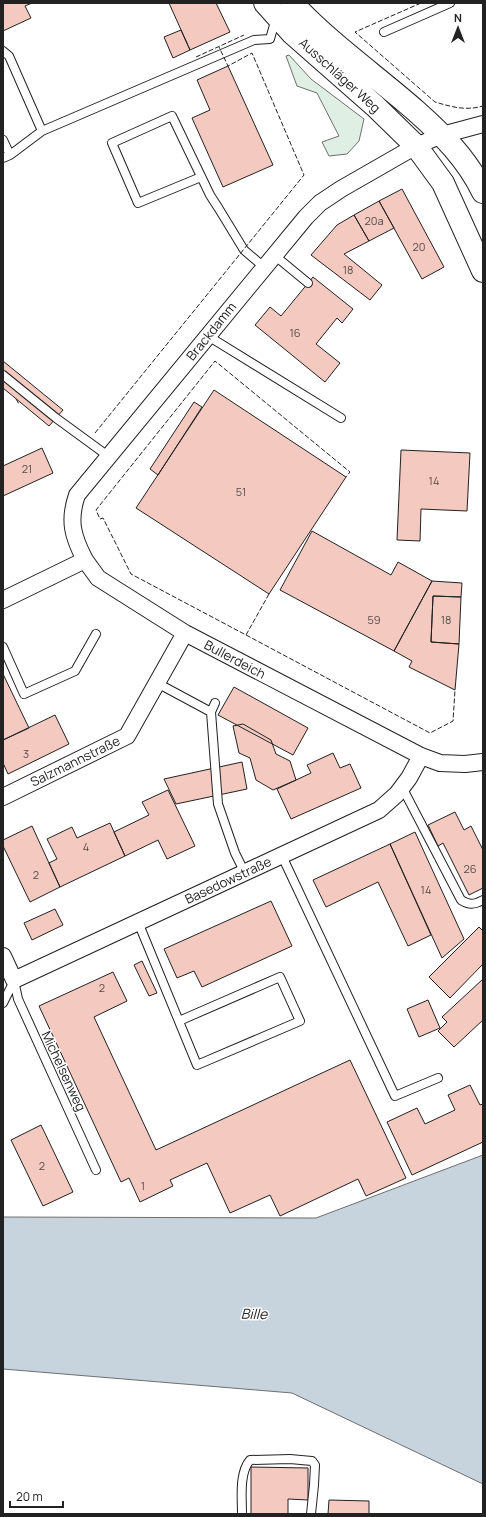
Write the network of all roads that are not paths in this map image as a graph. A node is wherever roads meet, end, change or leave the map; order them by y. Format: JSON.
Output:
{"nodes":[{"id":1,"x":450,"y":3,"type":"edge"},
{"id":2,"x":278,"y":7,"type":"edge"},
{"id":3,"x":384,"y":32,"type":"dead end"},
{"id":4,"x":3,"y":51,"type":"edge"},
{"id":5,"x":483,"y":124,"type":"edge"},
{"id":6,"x":42,"y":130,"type":"junction"},
{"id":7,"x":442,"y":135,"type":"junction"},
{"id":8,"x":3,"y":140,"type":"edge"},
{"id":9,"x":416,"y":146,"type":"junction"},
{"id":10,"x":6,"y":157,"type":"edge"},
{"id":11,"x":202,"y":177,"type":"junction"},
{"id":12,"x":483,"y":192,"type":"edge"},
{"id":13,"x":269,"y":261,"type":"junction"},
{"id":14,"x":483,"y":271,"type":"edge"},
{"id":15,"x":308,"y":283,"type":"dead end"},
{"id":16,"x":208,"y":336,"type":"junction"},
{"id":17,"x":3,"y":375,"type":"edge"},
{"id":18,"x":341,"y":418,"type":"dead end"},
{"id":19,"x":108,"y":456,"type":"junction"},
{"id":20,"x":85,"y":560,"type":"junction"},
{"id":21,"x":3,"y":600,"type":"edge"},
{"id":22,"x":185,"y":632,"type":"junction"},
{"id":23,"x":96,"y":634,"type":"dead end"},
{"id":24,"x":3,"y":647,"type":"edge"},
{"id":25,"x":157,"y":683,"type":"junction"},
{"id":26,"x":215,"y":703,"type":"dead end"},
{"id":27,"x":211,"y":712,"type":"junction"},
{"id":28,"x":421,"y":756,"type":"junction"},
{"id":29,"x":483,"y":762,"type":"edge"},
{"id":30,"x":402,"y":787,"type":"junction"},
{"id":31,"x":3,"y":797,"type":"edge"},
{"id":32,"x":282,"y":856,"type":"junction"},
{"id":33,"x":245,"y":873,"type":"junction"},
{"id":34,"x":483,"y":900,"type":"edge"},
{"id":35,"x":138,"y":922,"type":"junction"},
{"id":36,"x":3,"y":956,"type":"edge"},
{"id":37,"x":14,"y":980,"type":"junction"},
{"id":38,"x":3,"y":1003,"type":"edge"},
{"id":39,"x":179,"y":1021,"type":"junction"},
{"id":40,"x":438,"y":1078,"type":"dead end"},
{"id":41,"x":96,"y":1170,"type":"dead end"},
{"id":42,"x":242,"y":1514,"type":"edge"},
{"id":43,"x":310,"y":1514,"type":"edge"}],
"edges":[{"from":1,"to":3,"type":"lane"},
{"from":2,"to":6,"type":"lane"},
{"from":2,"to":7,"type":"main road","name":"Ausschläger Weg"},
{"from":2,"to":9,"type":"main road","name":"Ausschläger Weg"},
{"from":4,"to":6,"type":"lane"},
{"from":5,"to":7,"type":"street","name":"Brackdamm"},
{"from":6,"to":10,"type":"lane"},
{"from":7,"to":9,"type":"street","name":"Brackdamm"},
{"from":7,"to":12,"type":"main road","name":"Ausschläger Weg"},
{"from":8,"to":10,"type":"lane"},
{"from":9,"to":13,"type":"street","name":"Brackdamm"},
{"from":9,"to":14,"type":"main road","name":"Ausschläger Weg"},
{"from":11,"to":11,"type":"lane"},
{"from":11,"to":13,"type":"lane"},
{"from":13,"to":15,"type":"lane"},
{"from":13,"to":16,"type":"street","name":"Brackdamm"},
{"from":16,"to":18,"type":"lane"},
{"from":16,"to":19,"type":"street","name":"Brackdamm"},
{"from":17,"to":19,"type":"lane"},
{"from":19,"to":20,"type":"street","name":"Brackdamm"},
{"from":20,"to":21,"type":"street"},
{"from":20,"to":22,"type":"street","name":"Bullerdeich"},
{"from":22,"to":25,"type":"street","name":"Salzmannstraße"},
{"from":22,"to":28,"type":"street","name":"Bullerdeich"},
{"from":23,"to":24,"type":"lane"},
{"from":25,"to":27,"type":"lane"},
{"from":25,"to":31,"type":"street","name":"Salzmannstraße"},
{"from":26,"to":27,"type":"lane"},
{"from":27,"to":33,"type":"lane"},
{"from":28,"to":29,"type":"street","name":"Bullerdeich"},
{"from":28,"to":30,"type":"street","name":"Basedowstraße"},
{"from":30,"to":32,"type":"street","name":"Basedowstraße"},
{"from":30,"to":34,"type":"lane"},
{"from":32,"to":33,"type":"street","name":"Basedowstraße"},
{"from":32,"to":40,"type":"lane"},
{"from":33,"to":35,"type":"street","name":"Basedowstraße"},
{"from":35,"to":37,"type":"street","name":"Basedowstraße"},
{"from":35,"to":39,"type":"lane"},
{"from":36,"to":37,"type":"street"},
{"from":37,"to":38,"type":"lane"},
{"from":37,"to":41,"type":"lane","name":"Michelsenweg"},
{"from":39,"to":39,"type":"lane"},
{"from":42,"to":43,"type":"lane"}]}
